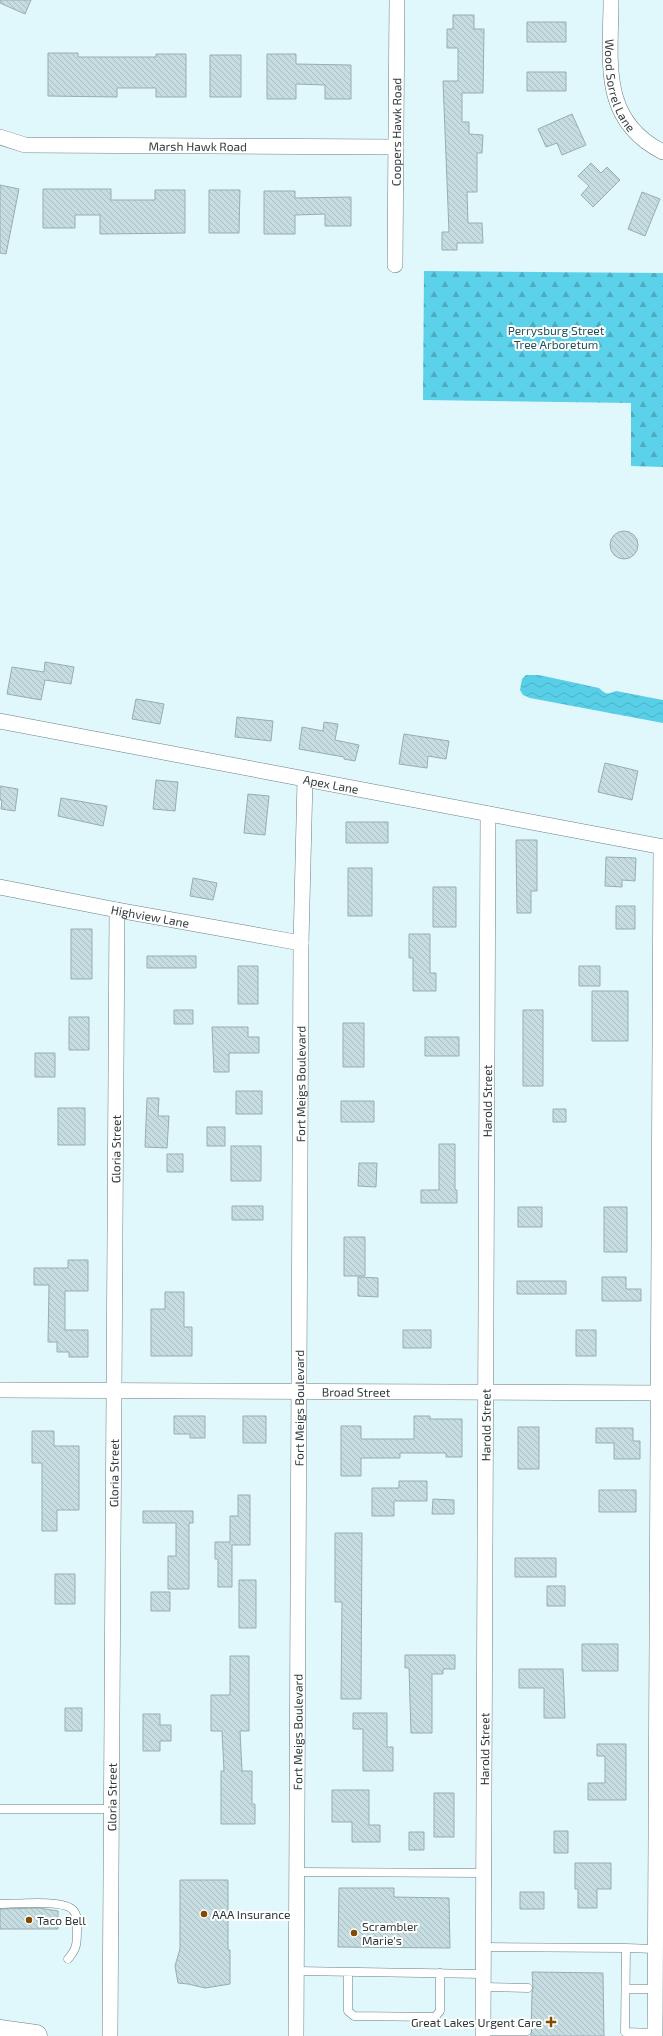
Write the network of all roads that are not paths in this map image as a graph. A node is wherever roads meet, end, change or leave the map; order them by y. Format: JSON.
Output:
{"nodes":[{"id":1,"x":397,"y":0,"type":"edge"},
{"id":2,"x":610,"y":0,"type":"edge"},
{"id":3,"x":0,"y":137,"type":"edge"},
{"id":4,"x":396,"y":147,"type":"junction"},
{"id":5,"x":663,"y":152,"type":"edge"},
{"id":6,"x":395,"y":265,"type":"dead end"},
{"id":7,"x":0,"y":721,"type":"edge"},
{"id":8,"x":305,"y":780,"type":"junction"},
{"id":9,"x":488,"y":814,"type":"junction"},
{"id":10,"x":662,"y":847,"type":"edge"},
{"id":11,"x":0,"y":886,"type":"edge"},
{"id":12,"x":117,"y":910,"type":"junction"},
{"id":13,"x":301,"y":943,"type":"junction"},
{"id":14,"x":0,"y":1390,"type":"edge"},
{"id":15,"x":114,"y":1390,"type":"junction"},
{"id":16,"x":300,"y":1392,"type":"junction"},
{"id":17,"x":485,"y":1392,"type":"junction"},
{"id":18,"x":661,"y":1393,"type":"edge"},
{"id":19,"x":111,"y":1808,"type":"junction"},
{"id":20,"x":0,"y":1809,"type":"edge"},
{"id":21,"x":298,"y":1872,"type":"junction"},
{"id":22,"x":483,"y":1873,"type":"junction"},
{"id":23,"x":0,"y":1904,"type":"edge"},
{"id":24,"x":483,"y":1947,"type":"junction"},
{"id":25,"x":626,"y":1948,"type":"junction"},
{"id":26,"x":655,"y":1949,"type":"junction"},
{"id":27,"x":68,"y":1959,"type":"dead end"},
{"id":28,"x":297,"y":1972,"type":"junction"},
{"id":29,"x":348,"y":1973,"type":"junction"},
{"id":30,"x":440,"y":1973,"type":"junction"},
{"id":31,"x":483,"y":1981,"type":"junction"},
{"id":32,"x":528,"y":1988,"type":"dead end"},
{"id":33,"x":626,"y":1989,"type":"junction"},
{"id":34,"x":655,"y":1989,"type":"junction"},
{"id":35,"x":0,"y":2031,"type":"edge"},
{"id":36,"x":528,"y":2031,"type":"dead end"},
{"id":37,"x":483,"y":2034,"type":"edge"},
{"id":38,"x":655,"y":2034,"type":"edge"},
{"id":39,"x":36,"y":2036,"type":"edge"},
{"id":40,"x":110,"y":2036,"type":"edge"},
{"id":41,"x":296,"y":2036,"type":"edge"}],
"edges":[{"from":1,"to":4,"type":"street","name":"Coopers Hawk Road"},
{"from":2,"to":5,"type":"street","name":"Wood Sorrel Lane"},
{"from":3,"to":4,"type":"street","name":"Marsh Hawk Road"},
{"from":4,"to":6,"type":"street","name":"Coopers Hawk Road"},
{"from":7,"to":8,"type":"street","name":"Apex Lane"},
{"from":8,"to":9,"type":"street","name":"Apex Lane"},
{"from":8,"to":13,"type":"street","name":"Fort Meigs Boulevard"},
{"from":9,"to":10,"type":"street","name":"Apex Lane"},
{"from":9,"to":17,"type":"street","name":"Harold Street"},
{"from":10,"to":18,"type":"street"},
{"from":11,"to":12,"type":"street","name":"Highview Lane"},
{"from":12,"to":13,"type":"street","name":"Highview Lane"},
{"from":12,"to":15,"type":"street","name":"Gloria Street"},
{"from":13,"to":16,"type":"street","name":"Fort Meigs Boulevard"},
{"from":14,"to":15,"type":"street","name":"Broad Street"},
{"from":15,"to":16,"type":"street","name":"Broad Street"},
{"from":15,"to":19,"type":"street","name":"Gloria Street"},
{"from":16,"to":17,"type":"street","name":"Broad Street"},
{"from":16,"to":21,"type":"street","name":"Fort Meigs Boulevard"},
{"from":17,"to":18,"type":"street","name":"Broad Street"},
{"from":17,"to":22,"type":"street","name":"Harold Street"},
{"from":18,"to":26,"type":"street"},
{"from":19,"to":20,"type":"lane"},
{"from":19,"to":40,"type":"street","name":"Gloria Street"},
{"from":21,"to":22,"type":"lane"},
{"from":21,"to":28,"type":"street","name":"Fort Meigs Boulevard"},
{"from":22,"to":24,"type":"street","name":"Harold Street"},
{"from":23,"to":27,"type":"lane"},
{"from":24,"to":25,"type":"lane"},
{"from":24,"to":31,"type":"street","name":"Harold Street"},
{"from":25,"to":26,"type":"lane"},
{"from":25,"to":33,"type":"lane"},
{"from":26,"to":34,"type":"street"},
{"from":28,"to":29,"type":"lane"},
{"from":28,"to":41,"type":"street","name":"Fort Meigs Boulevard"},
{"from":29,"to":30,"type":"lane"},
{"from":29,"to":30,"type":"lane"},
{"from":30,"to":31,"type":"lane"},
{"from":31,"to":32,"type":"lane"},
{"from":31,"to":37,"type":"street","name":"Harold Street"},
{"from":33,"to":34,"type":"lane"},
{"from":33,"to":38,"type":"lane"},
{"from":34,"to":38,"type":"street"},
{"from":35,"to":39,"type":"main road"},
{"from":36,"to":37,"type":"lane"}]}
